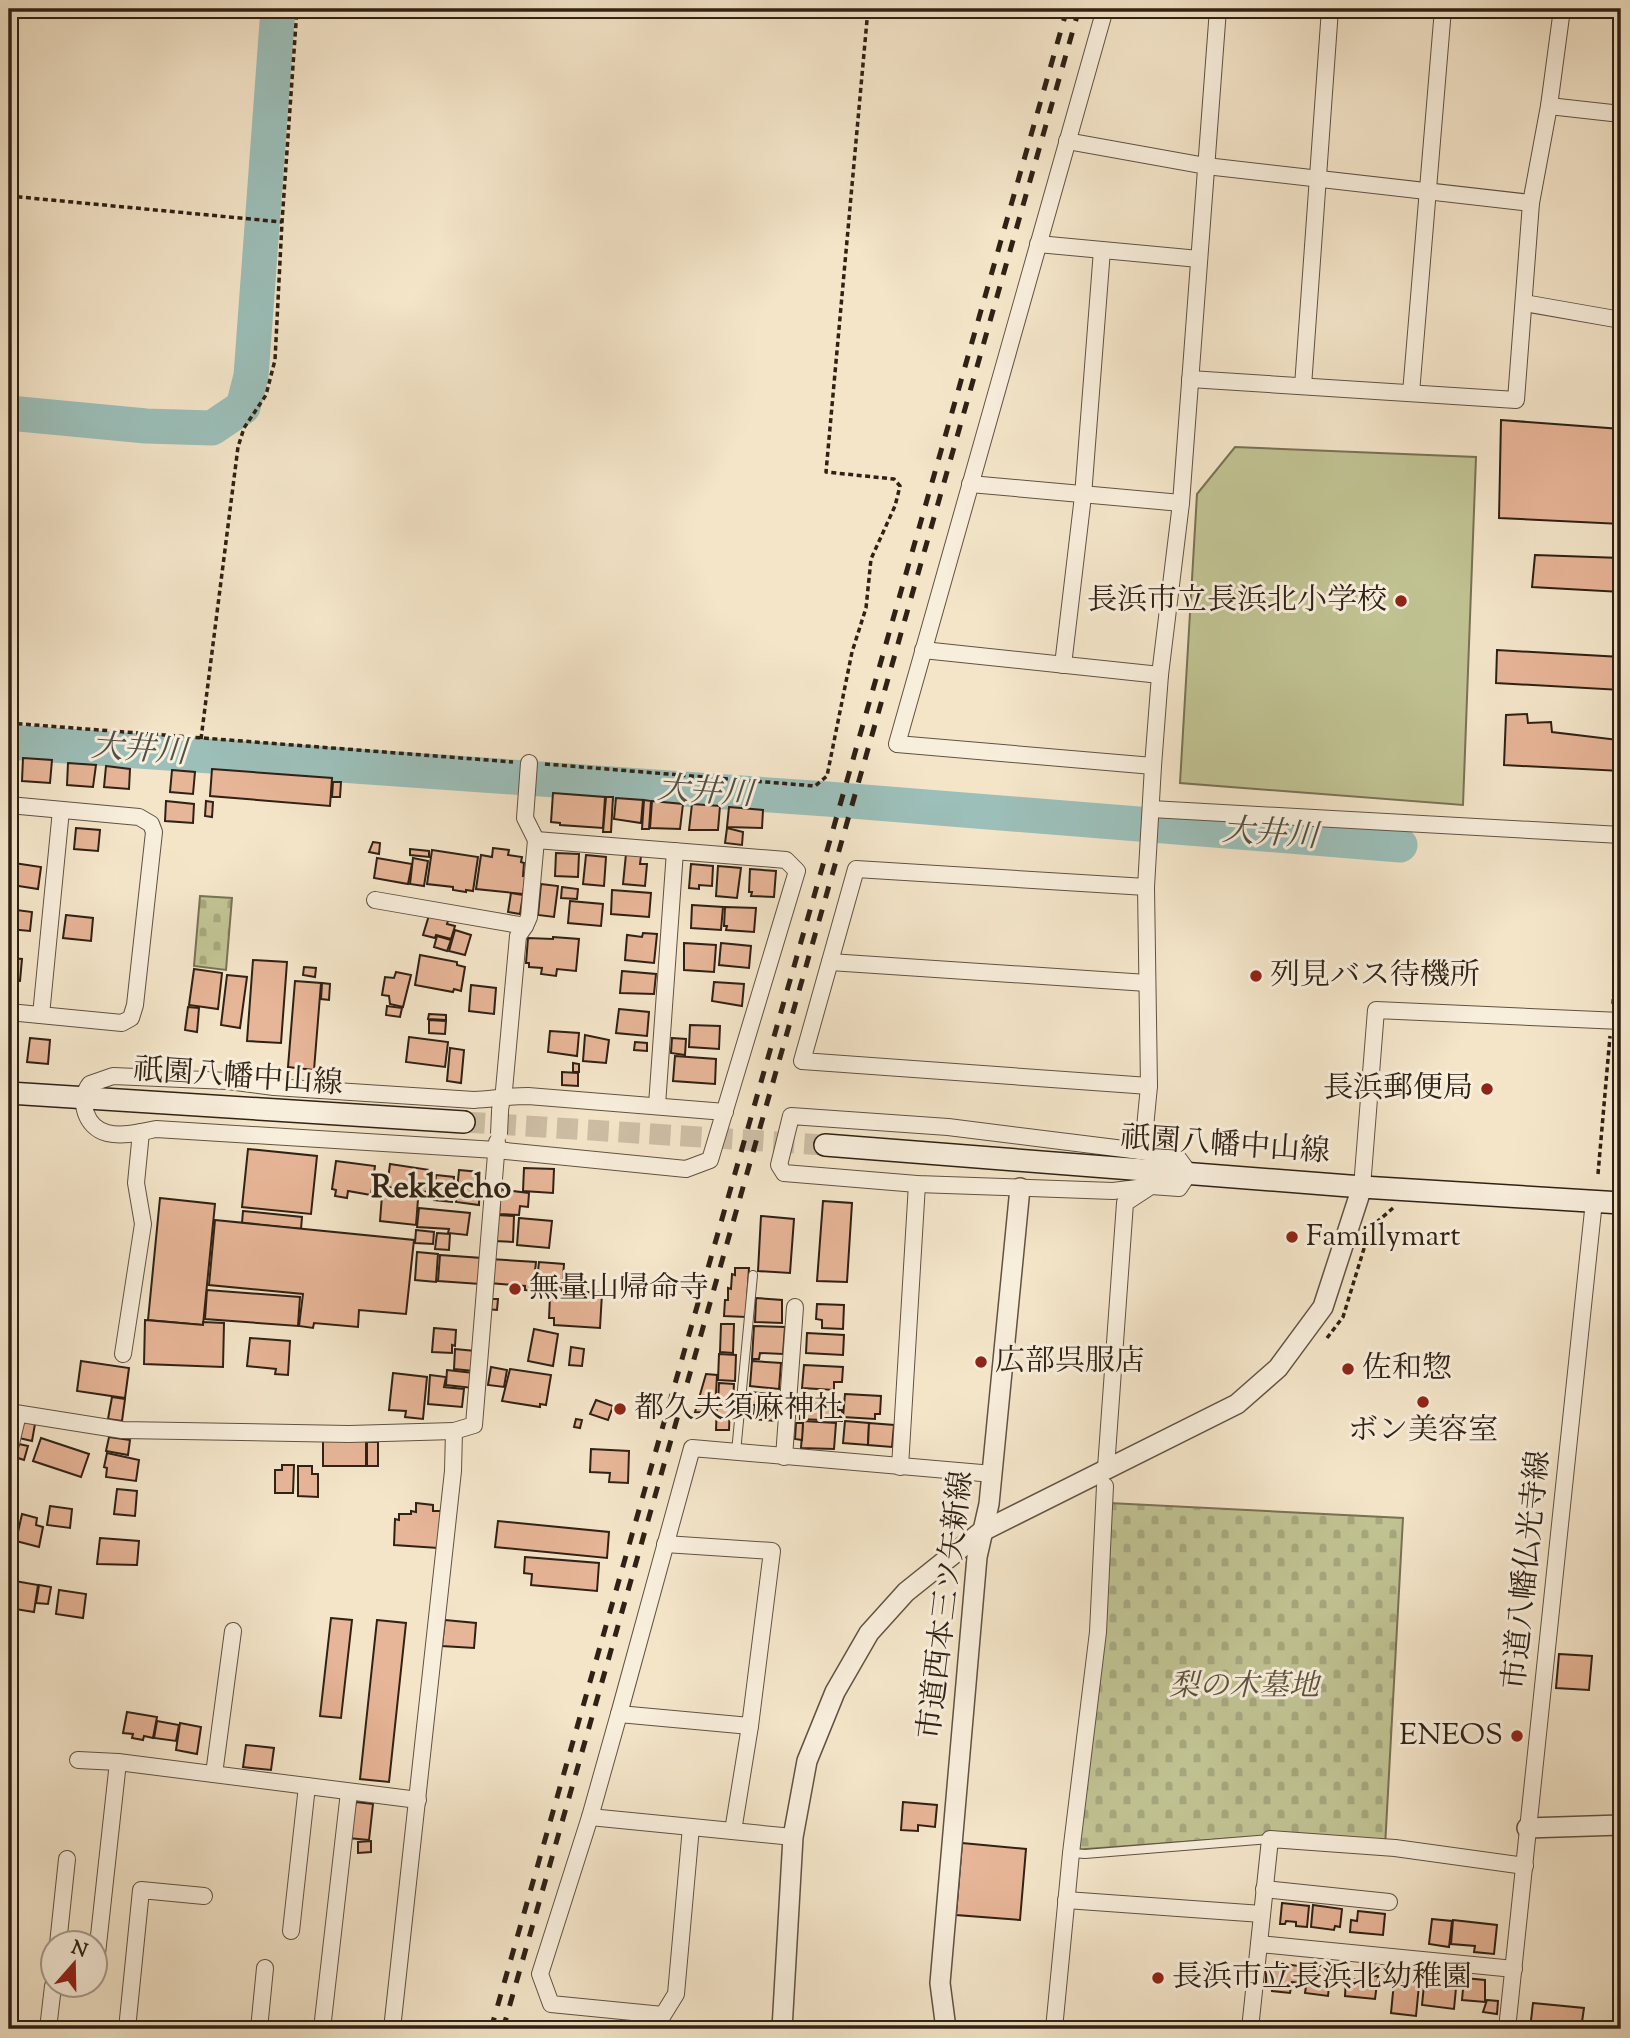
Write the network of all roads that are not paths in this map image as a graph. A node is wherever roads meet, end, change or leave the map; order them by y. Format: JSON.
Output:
{"nodes":[{"id":1,"x":1105,"y":9,"type":"edge"},
{"id":2,"x":1217,"y":9,"type":"edge"},
{"id":3,"x":1330,"y":9,"type":"edge"},
{"id":4,"x":1443,"y":9,"type":"edge"},
{"id":5,"x":1562,"y":9,"type":"edge"},
{"id":6,"x":1549,"y":106,"type":"junction"},
{"id":7,"x":1621,"y":114,"type":"edge"},
{"id":8,"x":1067,"y":141,"type":"junction"},
{"id":9,"x":1206,"y":166,"type":"junction"},
{"id":10,"x":1317,"y":179,"type":"junction"},
{"id":11,"x":1427,"y":191,"type":"junction"},
{"id":12,"x":1531,"y":202,"type":"junction"},
{"id":13,"x":1038,"y":244,"type":"junction"},
{"id":14,"x":1102,"y":250,"type":"junction"},
{"id":15,"x":1199,"y":259,"type":"junction"},
{"id":16,"x":1524,"y":303,"type":"junction"},
{"id":17,"x":1621,"y":320,"type":"edge"},
{"id":18,"x":1190,"y":379,"type":"junction"},
{"id":19,"x":1303,"y":386,"type":"junction"},
{"id":20,"x":1411,"y":393,"type":"junction"},
{"id":21,"x":970,"y":484,"type":"junction"},
{"id":22,"x":1083,"y":496,"type":"junction"},
{"id":23,"x":1181,"y":503,"type":"junction"},
{"id":24,"x":923,"y":650,"type":"junction"},
{"id":25,"x":1063,"y":666,"type":"junction"},
{"id":26,"x":1160,"y":675,"type":"junction"},
{"id":27,"x":1153,"y":765,"type":"junction"},
{"id":28,"x":529,"y":766,"type":"road end"},
{"id":29,"x":9,"y":805,"type":"edge"},
{"id":30,"x":61,"y":810,"type":"junction"},
{"id":31,"x":1151,"y":812,"type":"junction"},
{"id":32,"x":1621,"y":835,"type":"edge"},
{"id":33,"x":536,"y":840,"type":"junction"},
{"id":34,"x":675,"y":851,"type":"junction"},
{"id":35,"x":1146,"y":887,"type":"junction"},
{"id":36,"x":375,"y":900,"type":"dead end"},
{"id":37,"x":525,"y":926,"type":"junction"},
{"id":38,"x":830,"y":962,"type":"junction"},
{"id":39,"x":1147,"y":983,"type":"junction"},
{"id":40,"x":9,"y":1012,"type":"edge"},
{"id":41,"x":41,"y":1015,"type":"junction"},
{"id":42,"x":1621,"y":1021,"type":"edge"},
{"id":43,"x":1149,"y":1086,"type":"junction"},
{"id":44,"x":9,"y":1093,"type":"edge"},
{"id":45,"x":83,"y":1098,"type":"junction"},
{"id":46,"x":501,"y":1105,"type":"junction"},
{"id":47,"x":657,"y":1105,"type":"junction"},
{"id":48,"x":725,"y":1112,"type":"junction"},
{"id":49,"x":464,"y":1122,"type":"tunnel mouth"},
{"id":50,"x":141,"y":1132,"type":"junction"},
{"id":51,"x":825,"y":1145,"type":"tunnel mouth"},
{"id":52,"x":496,"y":1150,"type":"junction"},
{"id":53,"x":1140,"y":1151,"type":"junction"},
{"id":54,"x":1189,"y":1173,"type":"junction"},
{"id":55,"x":917,"y":1184,"type":"junction"},
{"id":56,"x":1151,"y":1186,"type":"junction"},
{"id":57,"x":1362,"y":1187,"type":"junction"},
{"id":58,"x":1020,"y":1188,"type":"junction"},
{"id":59,"x":1594,"y":1201,"type":"junction"},
{"id":60,"x":1621,"y":1203,"type":"edge"},
{"id":61,"x":752,"y":1275,"type":"dead end"},
{"id":62,"x":795,"y":1307,"type":"dead end"},
{"id":63,"x":123,"y":1354,"type":"dead end"},
{"id":64,"x":13,"y":1413,"type":"edge"},
{"id":65,"x":454,"y":1430,"type":"junction"},
{"id":66,"x":9,"y":1452,"type":"edge"},
{"id":67,"x":736,"y":1452,"type":"junction"},
{"id":68,"x":784,"y":1457,"type":"junction"},
{"id":69,"x":900,"y":1467,"type":"junction"},
{"id":70,"x":993,"y":1474,"type":"junction"},
{"id":71,"x":1105,"y":1477,"type":"junction"},
{"id":72,"x":981,"y":1532,"type":"junction"},
{"id":73,"x":665,"y":1544,"type":"junction"},
{"id":74,"x":233,"y":1631,"type":"dead end"},
{"id":75,"x":619,"y":1714,"type":"junction"},
{"id":76,"x":750,"y":1726,"type":"junction"},
{"id":77,"x":78,"y":1760,"type":"dead end"},
{"id":78,"x":118,"y":1762,"type":"junction"},
{"id":79,"x":214,"y":1774,"type":"junction"},
{"id":80,"x":307,"y":1786,"type":"junction"},
{"id":81,"x":349,"y":1792,"type":"junction"},
{"id":82,"x":418,"y":1800,"type":"junction"},
{"id":83,"x":590,"y":1817,"type":"junction"},
{"id":84,"x":1621,"y":1825,"type":"edge"},
{"id":85,"x":691,"y":1828,"type":"junction"},
{"id":86,"x":1527,"y":1828,"type":"junction"},
{"id":87,"x":733,"y":1831,"type":"junction"},
{"id":88,"x":793,"y":1837,"type":"junction"},
{"id":89,"x":1269,"y":1839,"type":"junction"},
{"id":90,"x":1071,"y":1853,"type":"junction"},
{"id":91,"x":68,"y":1859,"type":"dead end"},
{"id":92,"x":1525,"y":1866,"type":"junction"},
{"id":93,"x":1264,"y":1889,"type":"junction"},
{"id":94,"x":204,"y":1896,"type":"dead end"},
{"id":95,"x":1066,"y":1900,"type":"junction"},
{"id":96,"x":1390,"y":1902,"type":"dead end"},
{"id":97,"x":1262,"y":1914,"type":"junction"},
{"id":98,"x":60,"y":1930,"type":"edge"},
{"id":99,"x":100,"y":1930,"type":"edge"},
{"id":100,"x":291,"y":1931,"type":"dead end"},
{"id":101,"x":1259,"y":1944,"type":"junction"},
{"id":102,"x":265,"y":1968,"type":"dead end"},
{"id":103,"x":1514,"y":1969,"type":"junction"},
{"id":104,"x":51,"y":2000,"type":"edge"},
{"id":105,"x":48,"y":2029,"type":"edge"},
{"id":106,"x":127,"y":2029,"type":"edge"},
{"id":107,"x":259,"y":2029,"type":"edge"},
{"id":108,"x":322,"y":2029,"type":"edge"},
{"id":109,"x":392,"y":2029,"type":"edge"},
{"id":110,"x":782,"y":2029,"type":"edge"},
{"id":111,"x":946,"y":2029,"type":"edge"},
{"id":112,"x":1054,"y":2029,"type":"edge"},
{"id":113,"x":1250,"y":2029,"type":"edge"},
{"id":114,"x":1507,"y":2029,"type":"edge"}],
"edges":[{"from":1,"to":8,"type":"street"},
{"from":2,"to":9,"type":"street"},
{"from":3,"to":10,"type":"street"},
{"from":4,"to":11,"type":"street"},
{"from":5,"to":6,"type":"street"},
{"from":6,"to":7,"type":"street"},
{"from":6,"to":12,"type":"street"},
{"from":8,"to":9,"type":"street"},
{"from":8,"to":13,"type":"street"},
{"from":9,"to":10,"type":"street"},
{"from":9,"to":15,"type":"street"},
{"from":10,"to":11,"type":"street"},
{"from":10,"to":19,"type":"street"},
{"from":11,"to":12,"type":"street"},
{"from":11,"to":20,"type":"street"},
{"from":12,"to":16,"type":"street"},
{"from":13,"to":14,"type":"street"},
{"from":13,"to":21,"type":"street"},
{"from":14,"to":15,"type":"street"},
{"from":14,"to":22,"type":"street"},
{"from":15,"to":18,"type":"street"},
{"from":16,"to":17,"type":"street"},
{"from":16,"to":20,"type":"street"},
{"from":18,"to":19,"type":"street"},
{"from":18,"to":23,"type":"street"},
{"from":19,"to":20,"type":"street"},
{"from":21,"to":22,"type":"street"},
{"from":21,"to":24,"type":"street"},
{"from":22,"to":23,"type":"street"},
{"from":22,"to":25,"type":"street"},
{"from":23,"to":26,"type":"street"},
{"from":24,"to":25,"type":"street"},
{"from":24,"to":27,"type":"street"},
{"from":25,"to":26,"type":"street"},
{"from":26,"to":27,"type":"street"},
{"from":27,"to":31,"type":"street"},
{"from":28,"to":33,"type":"street"},
{"from":29,"to":30,"type":"street"},
{"from":30,"to":41,"type":"street"},
{"from":30,"to":41,"type":"street"},
{"from":31,"to":32,"type":"street"},
{"from":31,"to":35,"type":"street"},
{"from":33,"to":34,"type":"street"},
{"from":33,"to":37,"type":"street"},
{"from":34,"to":47,"type":"street"},
{"from":34,"to":48,"type":"street"},
{"from":35,"to":38,"type":"street"},
{"from":35,"to":39,"type":"street"},
{"from":36,"to":37,"type":"street"},
{"from":37,"to":46,"type":"street"},
{"from":38,"to":39,"type":"street"},
{"from":38,"to":43,"type":"street"},
{"from":39,"to":43,"type":"street"},
{"from":40,"to":41,"type":"street"},
{"from":42,"to":57,"type":"street"},
{"from":43,"to":53,"type":"street"},
{"from":44,"to":45,"type":"main road","name":"祇園八幡中山線"},
{"from":45,"to":46,"type":"street"},
{"from":45,"to":49,"type":"main road","name":"祇園八幡中山線"},
{"from":45,"to":50,"type":"street"},
{"from":46,"to":47,"type":"street"},
{"from":46,"to":52,"type":"street","bridge":true},
{"from":47,"to":48,"type":"street"},
{"from":48,"to":52,"type":"street"},
{"from":50,"to":52,"type":"street"},
{"from":50,"to":63,"type":"street"},
{"from":51,"to":54,"type":"main road","name":"祇園八幡中山線"},
{"from":52,"to":65,"type":"street"},
{"from":53,"to":54,"type":"street"},
{"from":53,"to":55,"type":"street"},
{"from":54,"to":56,"type":"street"},
{"from":54,"to":57,"type":"main road","name":"祇園八幡中山線"},
{"from":55,"to":58,"type":"street"},
{"from":55,"to":69,"type":"street"},
{"from":56,"to":58,"type":"street"},
{"from":56,"to":71,"type":"street"},
{"from":57,"to":59,"type":"main road","name":"祇園八幡中山線"},
{"from":57,"to":71,"type":"street"},
{"from":58,"to":70,"type":"street","name":"市道西本三ツ矢新線"},
{"from":59,"to":60,"type":"main road","name":"祇園八幡中山線"},
{"from":59,"to":86,"type":"street","name":"市道八幡仏光寺線"},
{"from":61,"to":67,"type":"lane"},
{"from":62,"to":68,"type":"street"},
{"from":64,"to":65,"type":"street"},
{"from":64,"to":66,"type":"street"},
{"from":65,"to":82,"type":"street"},
{"from":67,"to":68,"type":"street"},
{"from":67,"to":73,"type":"street"},
{"from":68,"to":69,"type":"street"},
{"from":69,"to":70,"type":"street"},
{"from":70,"to":72,"type":"street","name":"市道西本三ツ矢新線"},
{"from":71,"to":72,"type":"street"},
{"from":71,"to":90,"type":"street"},
{"from":72,"to":88,"type":"street"},
{"from":72,"to":111,"type":"street","name":"市道西本三ツ矢新線"},
{"from":73,"to":75,"type":"street"},
{"from":73,"to":76,"type":"street"},
{"from":74,"to":79,"type":"street"},
{"from":75,"to":76,"type":"street"},
{"from":75,"to":83,"type":"street"},
{"from":76,"to":87,"type":"street"},
{"from":77,"to":78,"type":"street"},
{"from":78,"to":79,"type":"street"},
{"from":78,"to":99,"type":"street"},
{"from":79,"to":80,"type":"street"},
{"from":80,"to":81,"type":"street"},
{"from":80,"to":100,"type":"street"},
{"from":81,"to":82,"type":"street"},
{"from":81,"to":108,"type":"street"},
{"from":82,"to":109,"type":"street"},
{"from":83,"to":85,"type":"street"},
{"from":83,"to":85,"type":"street"},
{"from":84,"to":86,"type":"street"},
{"from":85,"to":87,"type":"street"},
{"from":86,"to":92,"type":"street","name":"市道八幡仏光寺線"},
{"from":87,"to":88,"type":"street"},
{"from":88,"to":110,"type":"street"},
{"from":89,"to":90,"type":"lane"},
{"from":89,"to":92,"type":"street"},
{"from":89,"to":93,"type":"street"},
{"from":90,"to":95,"type":"street"},
{"from":91,"to":98,"type":"street"},
{"from":92,"to":103,"type":"street","name":"市道八幡仏光寺線"},
{"from":93,"to":96,"type":"street"},
{"from":93,"to":97,"type":"street"},
{"from":94,"to":106,"type":"street"},
{"from":95,"to":97,"type":"street"},
{"from":95,"to":112,"type":"street"},
{"from":97,"to":101,"type":"street"},
{"from":101,"to":103,"type":"street"},
{"from":101,"to":113,"type":"street"},
{"from":102,"to":107,"type":"street"},
{"from":103,"to":114,"type":"street","name":"市道八幡仏光寺線"},
{"from":104,"to":105,"type":"street"}]}
